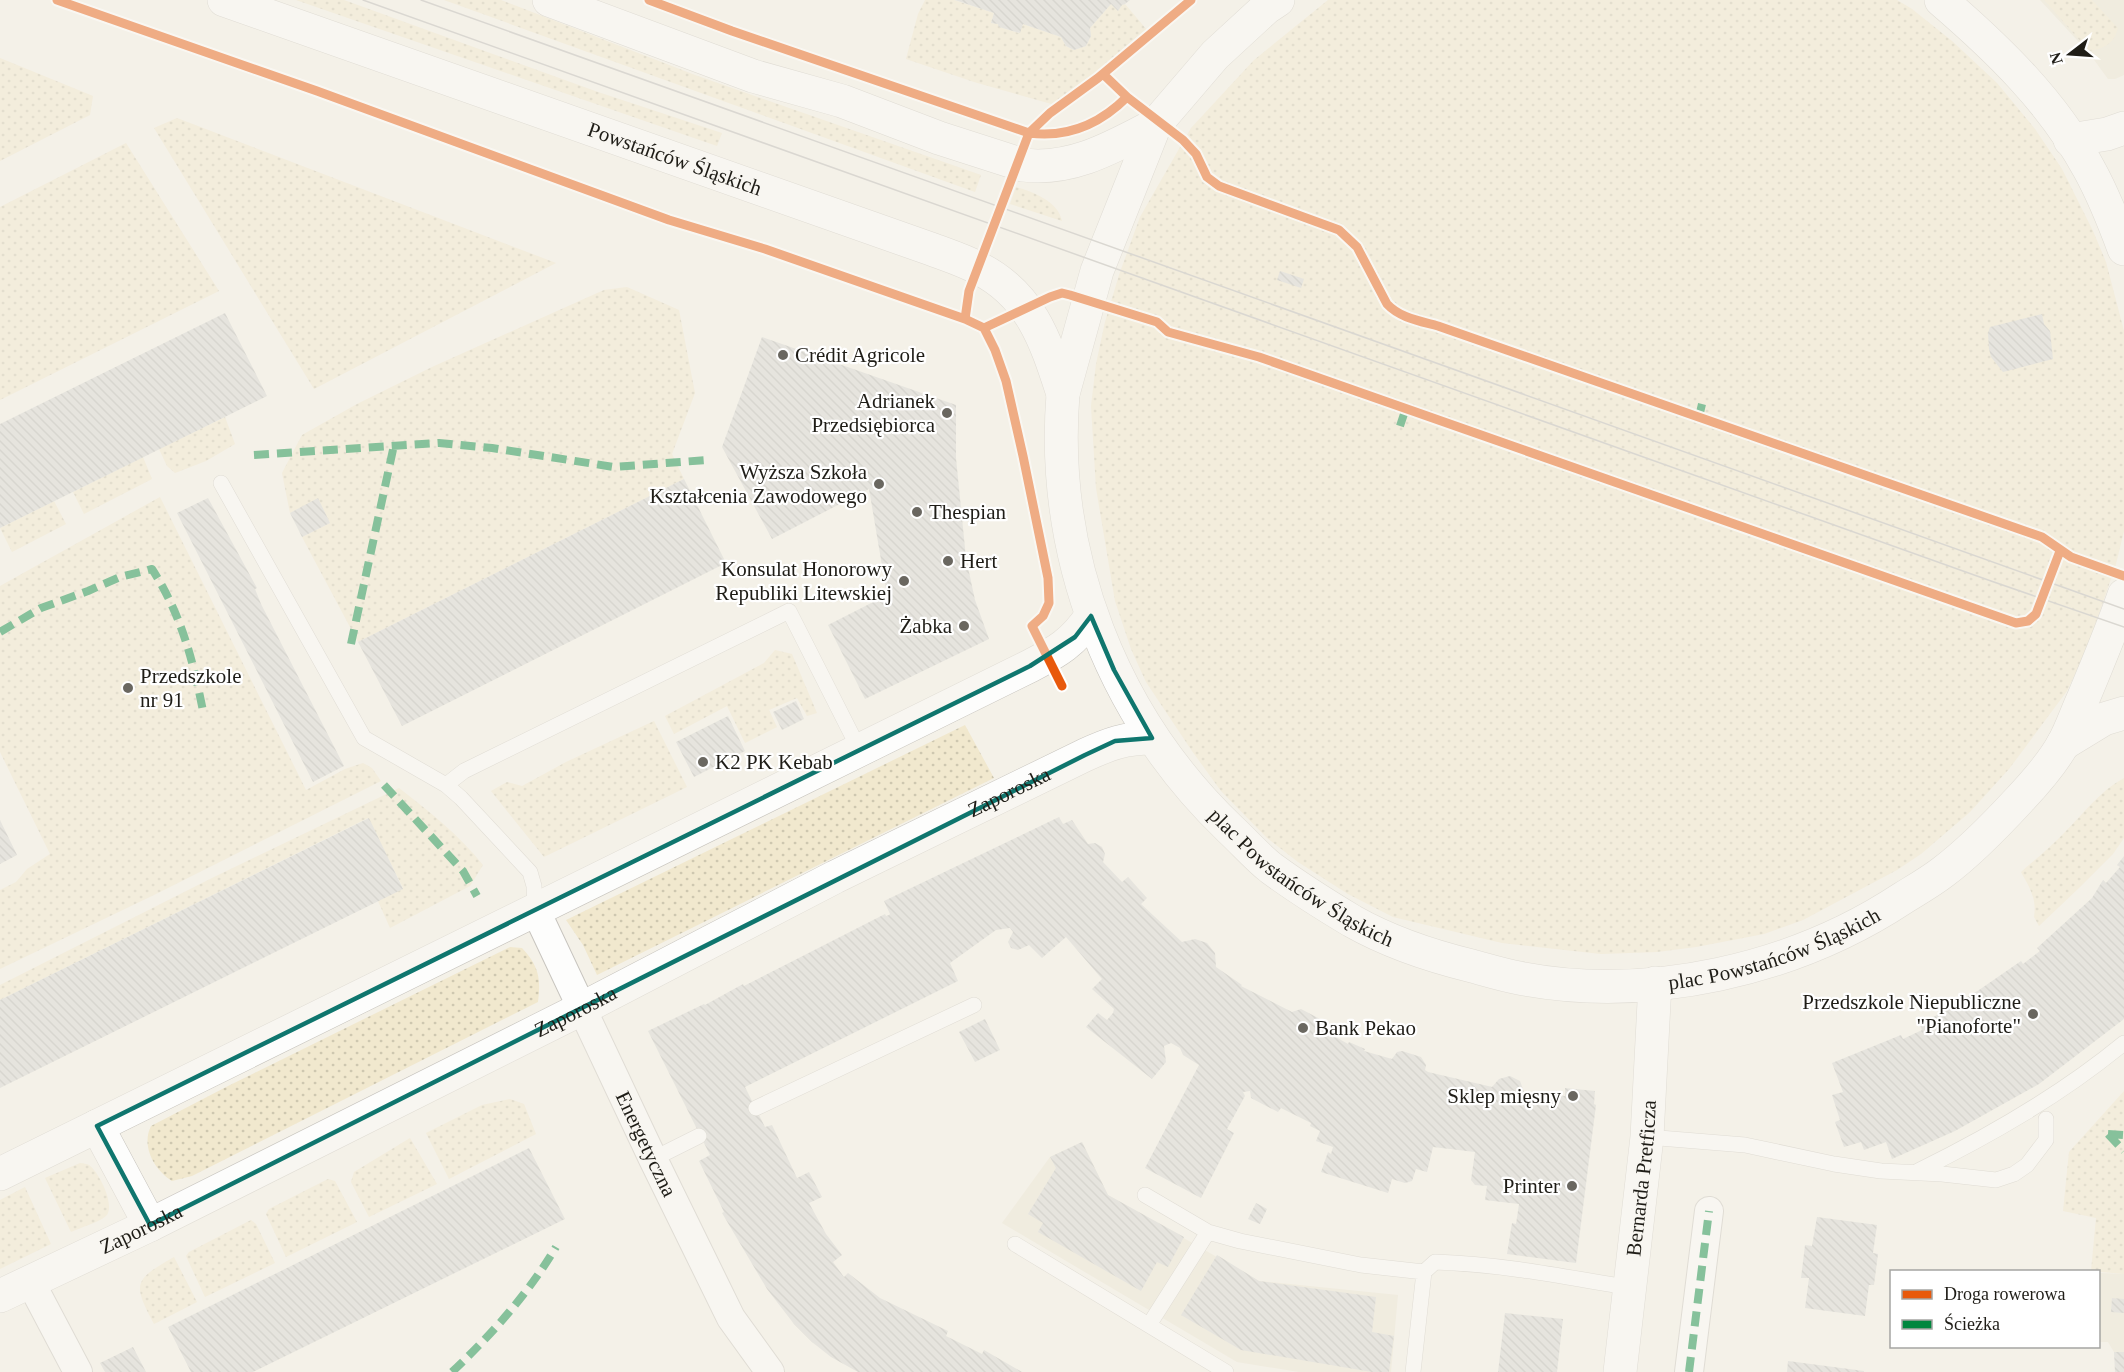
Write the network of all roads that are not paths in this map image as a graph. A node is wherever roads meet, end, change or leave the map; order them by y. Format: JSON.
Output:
{"nodes":[{"id":1,"x":224,"y":0,"type":"edge"},
{"id":2,"x":549,"y":0,"type":"edge"},
{"id":3,"x":1278,"y":0,"type":"edge"},
{"id":4,"x":1941,"y":0,"type":"edge"},
{"id":5,"x":1155,"y":125,"type":"junction"},
{"id":6,"x":2124,"y":128,"type":"edge"},
{"id":7,"x":2070,"y":141,"type":"junction"},
{"id":8,"x":2124,"y":249,"type":"edge"},
{"id":9,"x":1063,"y":394,"type":"junction"},
{"id":10,"x":220,"y":483,"type":"dead end"},
{"id":11,"x":2124,"y":595,"type":"edge"},
{"id":12,"x":1092,"y":616,"type":"junction"},
{"id":13,"x":2124,"y":713,"type":"edge"},
{"id":14,"x":1152,"y":738,"type":"junction"},
{"id":15,"x":2063,"y":744,"type":"junction"},
{"id":16,"x":859,"y":749,"type":"junction"},
{"id":17,"x":446,"y":785,"type":"junction"},
{"id":18,"x":535,"y":909,"type":"junction"},
{"id":19,"x":1655,"y":983,"type":"junction"},
{"id":20,"x":974,"y":1005,"type":"dead end"},
{"id":21,"x":581,"y":1009,"type":"junction"},
{"id":22,"x":2124,"y":1043,"type":"edge"},
{"id":23,"x":756,"y":1108,"type":"dead end"},
{"id":24,"x":2046,"y":1119,"type":"dead end"},
{"id":25,"x":98,"y":1126,"type":"junction"},
{"id":26,"x":699,"y":1136,"type":"dead end"},
{"id":27,"x":1647,"y":1137,"type":"junction"},
{"id":28,"x":652,"y":1159,"type":"junction"},
{"id":29,"x":1917,"y":1172,"type":"junction"},
{"id":30,"x":0,"y":1174,"type":"edge"},
{"id":31,"x":1145,"y":1195,"type":"dead end"},
{"id":32,"x":1709,"y":1211,"type":"dead end"},
{"id":33,"x":150,"y":1225,"type":"junction"},
{"id":34,"x":1208,"y":1232,"type":"junction"},
{"id":35,"x":1015,"y":1244,"type":"dead end"},
{"id":36,"x":1424,"y":1272,"type":"junction"},
{"id":37,"x":30,"y":1281,"type":"junction"},
{"id":38,"x":1631,"y":1288,"type":"junction"},
{"id":39,"x":0,"y":1296,"type":"edge"},
{"id":40,"x":1149,"y":1325,"type":"junction"},
{"id":41,"x":78,"y":1372,"type":"edge"},
{"id":42,"x":770,"y":1372,"type":"edge"},
{"id":43,"x":1226,"y":1372,"type":"edge"},
{"id":44,"x":1413,"y":1372,"type":"edge"},
{"id":45,"x":1620,"y":1372,"type":"edge"},
{"id":46,"x":1689,"y":1372,"type":"edge"}],
"edges":[{"from":1,"to":9,"type":"main road","name":"Powstańców Śląskich"},
{"from":2,"to":5,"type":"main road"},
{"from":3,"to":5,"type":"main road","name":"plac Powstańców Śląskich"},
{"from":4,"to":7,"type":"main road"},
{"from":5,"to":9,"type":"main road","name":"plac Powstańców Śląskich"},
{"from":6,"to":7,"type":"main road"},
{"from":7,"to":8,"type":"main road"},
{"from":9,"to":12,"type":"main road","name":"plac Powstańców Śląskich"},
{"from":10,"to":17,"type":"lane"},
{"from":11,"to":15,"type":"main road","name":"plac Powstańców Śląskich"},
{"from":12,"to":14,"type":"main road","name":"plac Powstańców Śląskich"},
{"from":12,"to":16,"type":"main road"},
{"from":13,"to":15,"type":"main road"},
{"from":14,"to":19,"type":"main road","name":"plac Powstańców Śląskich"},
{"from":14,"to":21,"type":"main road","name":"Zaporoska"},
{"from":15,"to":19,"type":"main road","name":"plac Powstańców Śląskich"},
{"from":16,"to":17,"type":"lane"},
{"from":16,"to":18,"type":"main road"},
{"from":17,"to":18,"type":"lane"},
{"from":18,"to":21,"type":"street","name":"Energetyczna"},
{"from":18,"to":25,"type":"main road"},
{"from":19,"to":27,"type":"main road","name":"Bernarda Pretficza"},
{"from":20,"to":23,"type":"lane"},
{"from":21,"to":28,"type":"street","name":"Energetyczna"},
{"from":21,"to":33,"type":"main road","name":"Zaporoska"},
{"from":22,"to":29,"type":"lane"},
{"from":24,"to":29,"type":"lane"},
{"from":25,"to":30,"type":"main road"},
{"from":25,"to":33,"type":"main road"},
{"from":26,"to":28,"type":"lane"},
{"from":27,"to":29,"type":"lane"},
{"from":27,"to":38,"type":"main road","name":"Bernarda Pretficza"},
{"from":28,"to":42,"type":"street","name":"Energetyczna"},
{"from":31,"to":34,"type":"lane"},
{"from":32,"to":46,"type":"street"},
{"from":33,"to":37,"type":"main road","name":"Zaporoska"},
{"from":34,"to":36,"type":"lane"},
{"from":34,"to":40,"type":"lane"},
{"from":35,"to":40,"type":"lane"},
{"from":36,"to":38,"type":"lane"},
{"from":36,"to":44,"type":"lane"},
{"from":37,"to":39,"type":"main road","name":"Zaporoska"},
{"from":37,"to":41,"type":"street"},
{"from":38,"to":45,"type":"main road","name":"Bernarda Pretficza"},
{"from":40,"to":43,"type":"lane"}]}
